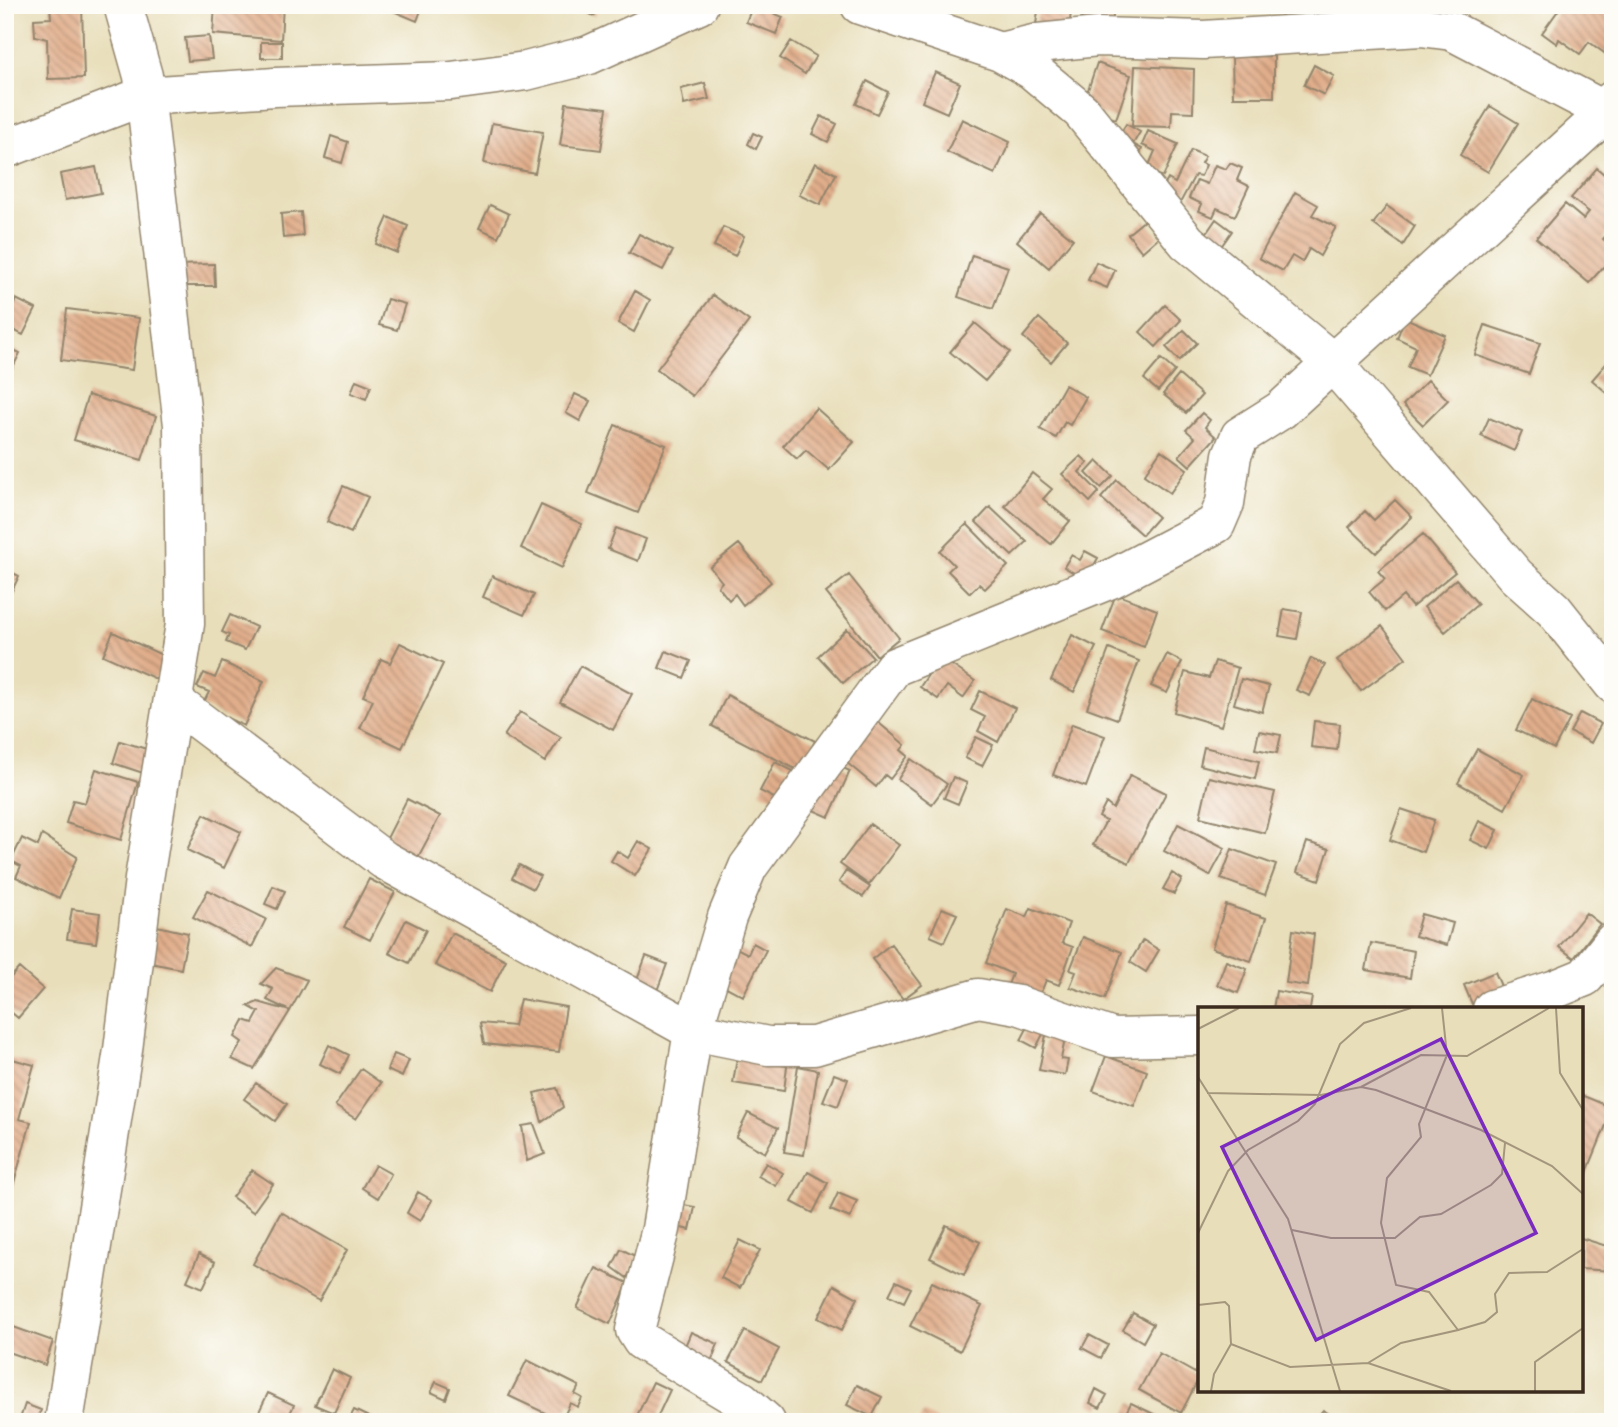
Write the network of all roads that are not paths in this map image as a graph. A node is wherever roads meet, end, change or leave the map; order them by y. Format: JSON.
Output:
{"nodes":[{"id":1,"x":123,"y":5,"type":"edge"},
{"id":2,"x":699,"y":5,"type":"edge"},
{"id":3,"x":860,"y":5,"type":"edge"},
{"id":4,"x":1000,"y":52,"type":"junction"},
{"id":5,"x":144,"y":96,"type":"junction"},
{"id":6,"x":1611,"y":109,"type":"edge"},
{"id":7,"x":5,"y":149,"type":"edge"},
{"id":8,"x":1331,"y":361,"type":"junction"},
{"id":9,"x":1613,"y":684,"type":"edge"},
{"id":10,"x":173,"y":701,"type":"junction"},
{"id":11,"x":1613,"y":942,"type":"edge"},
{"id":12,"x":1498,"y":1007,"type":"edge"},
{"id":13,"x":693,"y":1031,"type":"junction"},
{"id":14,"x":1198,"y":1036,"type":"edge"},
{"id":15,"x":64,"y":1422,"type":"edge"},
{"id":16,"x":766,"y":1422,"type":"edge"}],
"edges":[{"from":1,"to":5,"type":"street"},
{"from":2,"to":5,"type":"street"},
{"from":3,"to":4,"type":"street"},
{"from":4,"to":6,"type":"street"},
{"from":4,"to":8,"type":"street"},
{"from":5,"to":7,"type":"street"},
{"from":5,"to":10,"type":"street"},
{"from":6,"to":8,"type":"street"},
{"from":8,"to":9,"type":"street"},
{"from":8,"to":13,"type":"street"},
{"from":10,"to":13,"type":"street"},
{"from":10,"to":15,"type":"street"},
{"from":11,"to":12,"type":"street"},
{"from":13,"to":14,"type":"street"},
{"from":13,"to":16,"type":"street"}]}
